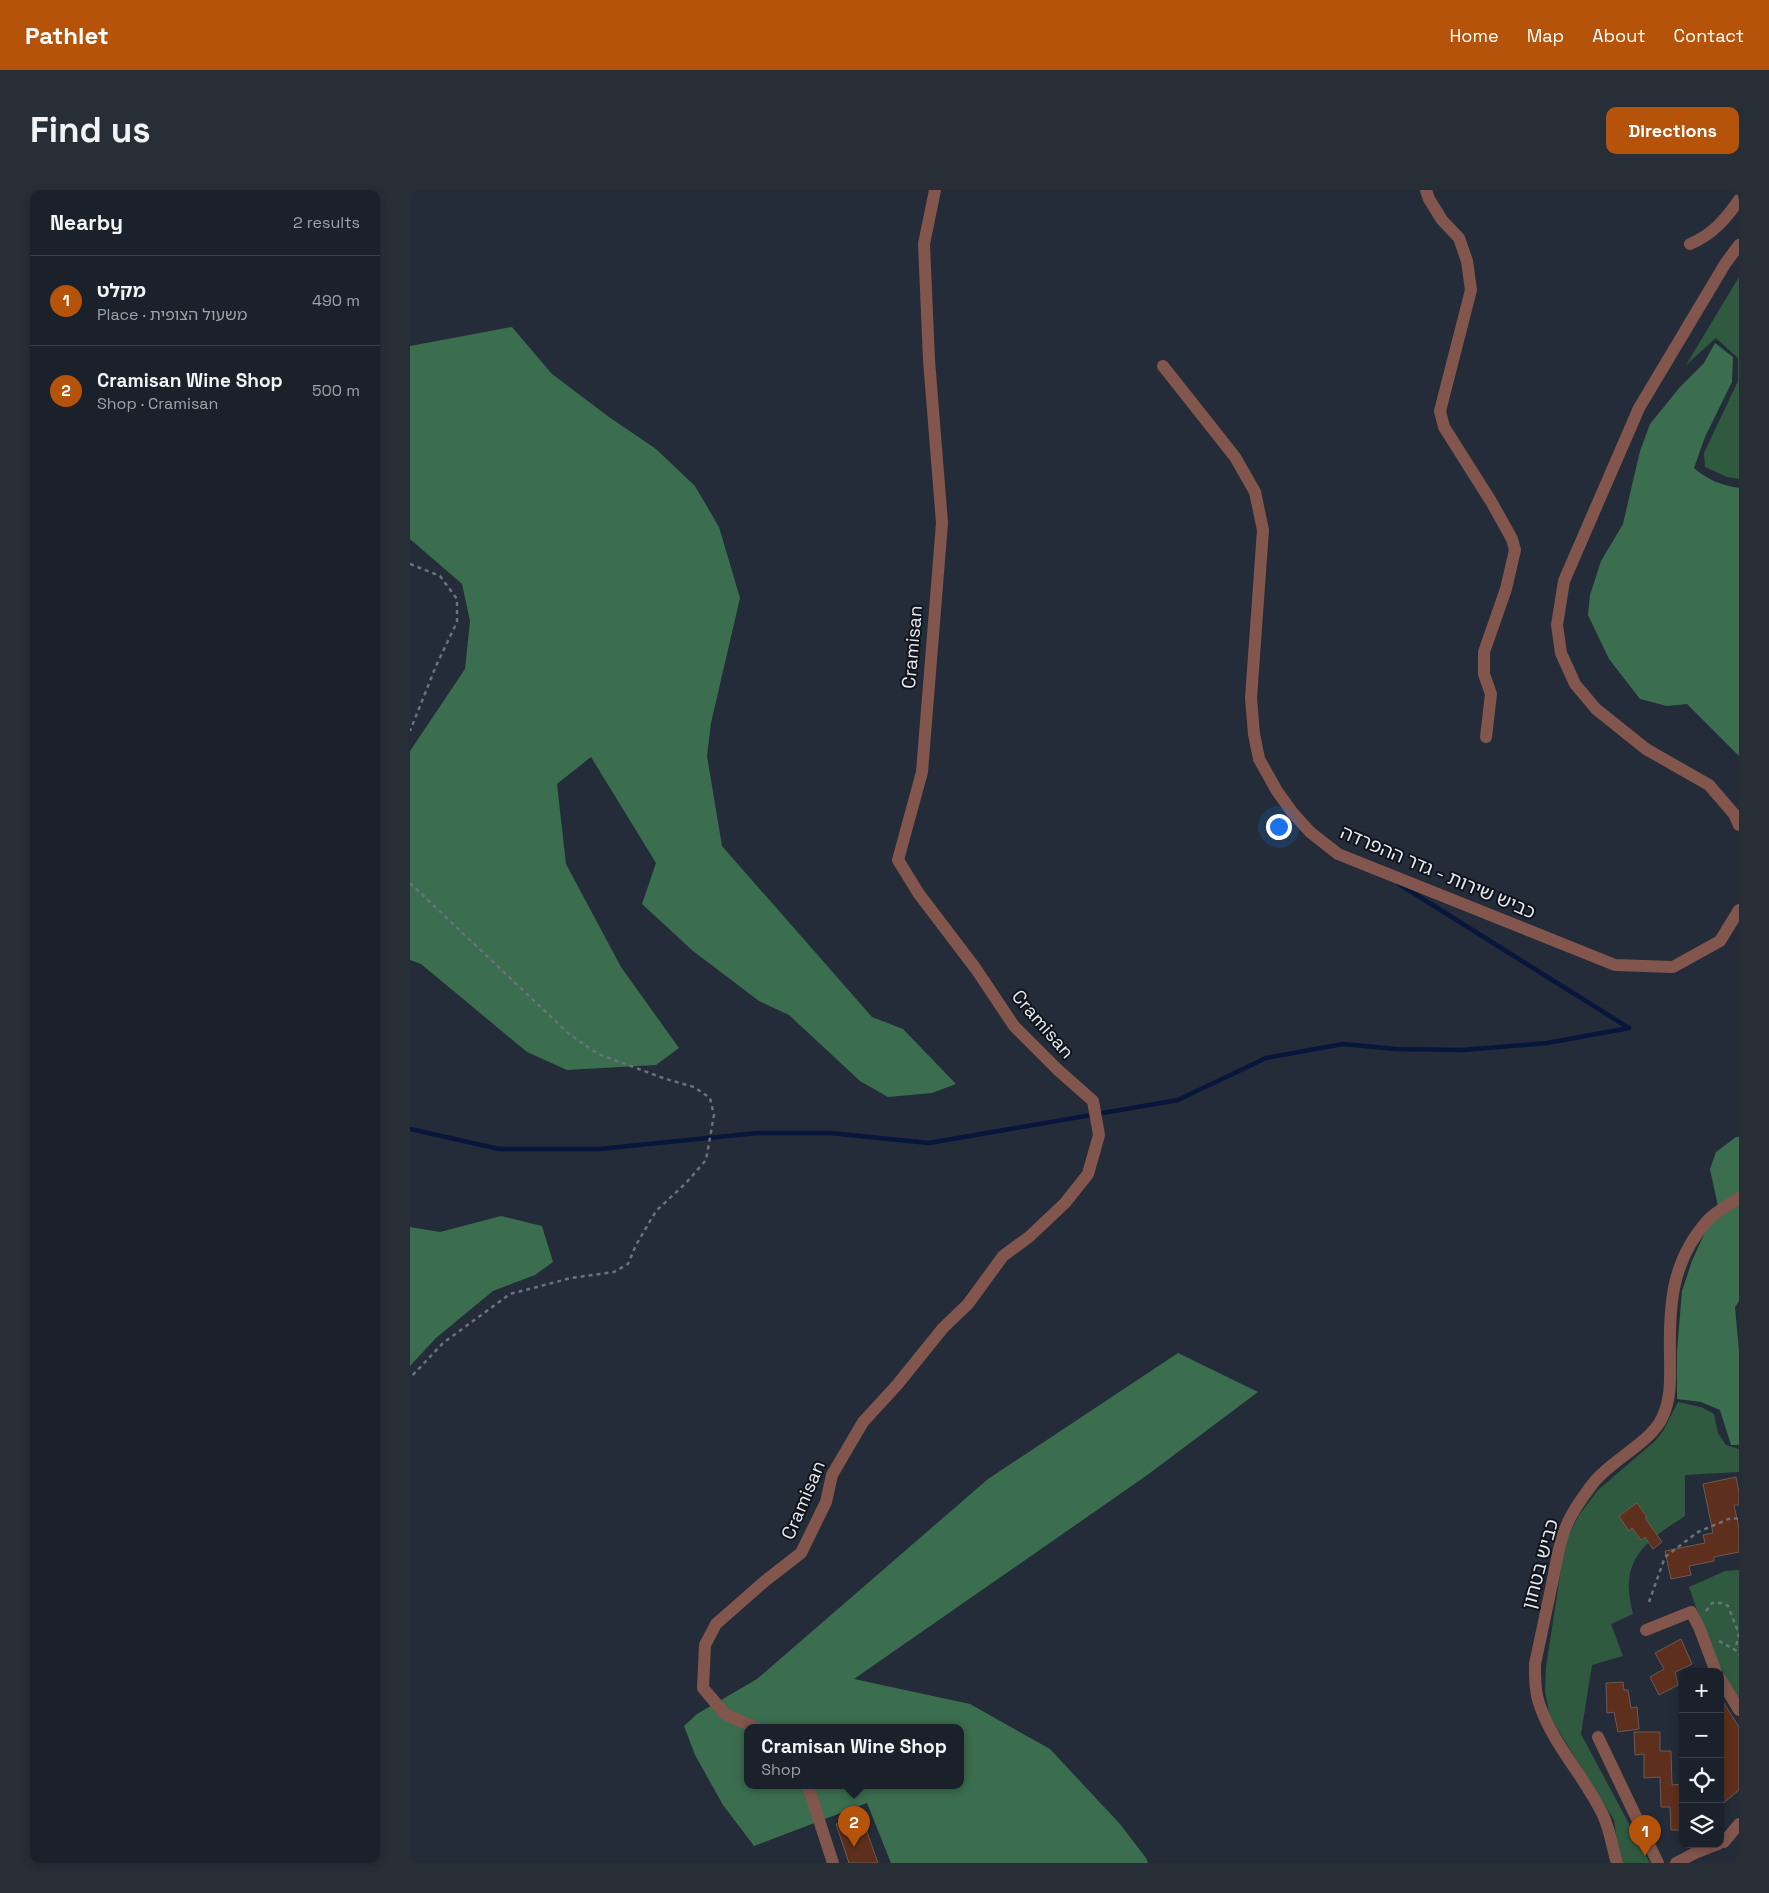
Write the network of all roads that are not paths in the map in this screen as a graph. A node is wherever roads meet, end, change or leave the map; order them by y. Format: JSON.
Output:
{"nodes":[{"id":1,"x":935,"y":190,"type":"edge"},
{"id":2,"x":1426,"y":190,"type":"edge"},
{"id":3,"x":1739,"y":200,"type":"edge"},
{"id":4,"x":1690,"y":244,"type":"dead end"},
{"id":5,"x":1739,"y":245,"type":"edge"},
{"id":6,"x":1163,"y":366,"type":"dead end"},
{"id":7,"x":1486,"y":737,"type":"dead end"},
{"id":8,"x":1739,"y":824,"type":"edge"},
{"id":9,"x":1739,"y":910,"type":"edge"},
{"id":10,"x":1739,"y":1198,"type":"edge"},
{"id":11,"x":1646,"y":1630,"type":"dead end"},
{"id":12,"x":1714,"y":1668,"type":"edge"},
{"id":13,"x":1724,"y":1685,"type":"edge"},
{"id":14,"x":1739,"y":1710,"type":"edge"},
{"id":15,"x":747,"y":1724,"type":"edge"},
{"id":16,"x":1598,"y":1737,"type":"dead end"},
{"id":17,"x":809,"y":1789,"type":"edge"},
{"id":18,"x":1739,"y":1824,"type":"edge"},
{"id":19,"x":1739,"y":1835,"type":"edge"},
{"id":20,"x":1724,"y":1840,"type":"edge"},
{"id":21,"x":1724,"y":1842,"type":"edge"},
{"id":22,"x":1708,"y":1848,"type":"edge"},
{"id":23,"x":833,"y":1863,"type":"edge"},
{"id":24,"x":1617,"y":1863,"type":"edge"},
{"id":25,"x":1658,"y":1863,"type":"edge"},
{"id":26,"x":1676,"y":1863,"type":"edge"}],
"edges":[{"from":1,"to":15,"type":"street","name":"Cramisan"},
{"from":2,"to":7,"type":"street"},
{"from":3,"to":4,"type":"street"},
{"from":5,"to":8,"type":"street"},
{"from":6,"to":9,"type":"street","name":"כביש שירות - גדר ההפרדה"},
{"from":10,"to":24,"type":"street","name":"כביש בטחון"},
{"from":11,"to":12,"type":"street"},
{"from":13,"to":14,"type":"street"},
{"from":16,"to":25,"type":"street"},
{"from":17,"to":23,"type":"street"},
{"from":18,"to":20,"type":"street"},
{"from":19,"to":21,"type":"street"},
{"from":22,"to":26,"type":"street"}]}
